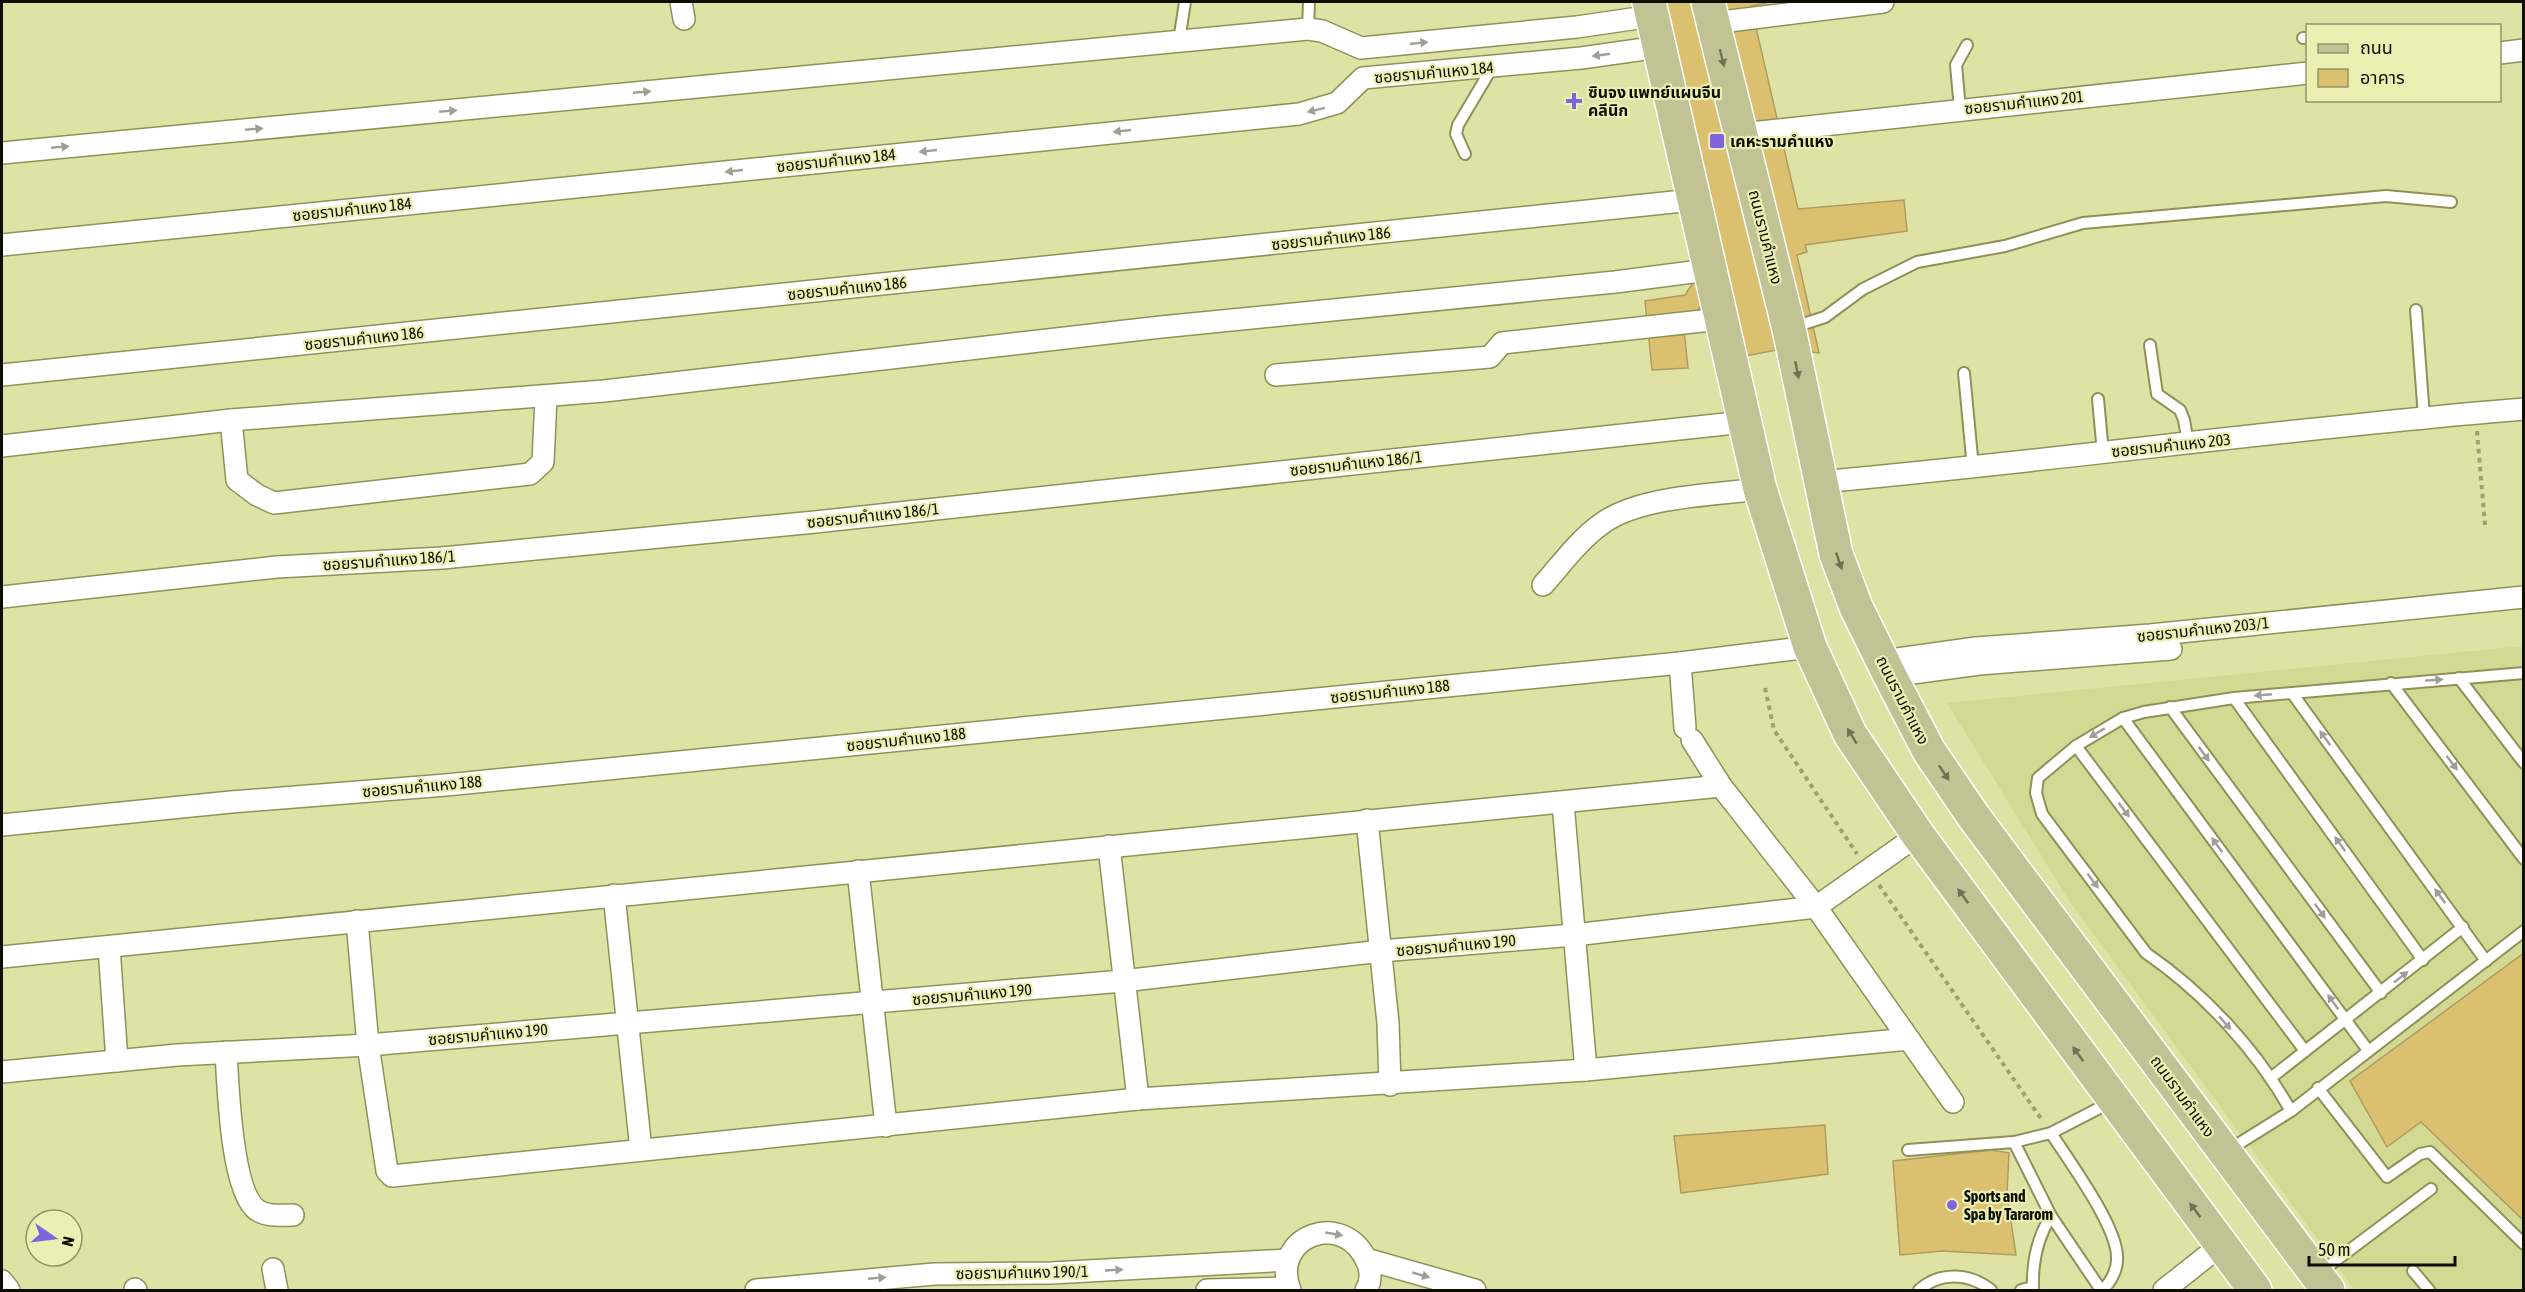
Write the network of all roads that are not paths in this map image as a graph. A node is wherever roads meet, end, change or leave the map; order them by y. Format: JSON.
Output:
{"nodes":[{"id":1,"x":1185,"y":2,"type":"edge"},
{"id":2,"x":1309,"y":2,"type":"edge"},
{"id":3,"x":1883,"y":2,"type":"edge"},
{"id":4,"x":1650,"y":9,"type":"edge"},
{"id":5,"x":1710,"y":12,"type":"edge"},
{"id":6,"x":1308,"y":29,"type":"junction"},
{"id":7,"x":1500,"y":34,"type":"junction"},
{"id":8,"x":1179,"y":41,"type":"junction"},
{"id":9,"x":1967,"y":45,"type":"dead end"},
{"id":10,"x":1659,"y":47,"type":"junction"},
{"id":11,"x":1361,"y":48,"type":"junction"},
{"id":12,"x":2523,"y":50,"type":"edge"},
{"id":13,"x":2501,"y":53,"type":"edge"},
{"id":14,"x":1498,"y":66,"type":"junction"},
{"id":15,"x":2306,"y":73,"type":"edge"},
{"id":16,"x":1363,"y":78,"type":"junction"},
{"id":17,"x":1959,"y":109,"type":"junction"},
{"id":18,"x":1741,"y":134,"type":"junction"},
{"id":19,"x":2,"y":153,"type":"edge"},
{"id":20,"x":1465,"y":154,"type":"dead end"},
{"id":21,"x":1693,"y":201,"type":"junction"},
{"id":22,"x":2451,"y":202,"type":"dead end"},
{"id":23,"x":2,"y":245,"type":"edge"},
{"id":24,"x":1708,"y":270,"type":"junction"},
{"id":25,"x":2416,"y":310,"type":"dead end"},
{"id":26,"x":1720,"y":319,"type":"junction"},
{"id":27,"x":1789,"y":329,"type":"junction"},
{"id":28,"x":2150,"y":345,"type":"dead end"},
{"id":29,"x":1964,"y":373,"type":"dead end"},
{"id":30,"x":2,"y":375,"type":"edge"},
{"id":31,"x":1276,"y":375,"type":"dead end"},
{"id":32,"x":546,"y":397,"type":"junction"},
{"id":33,"x":2098,"y":399,"type":"dead end"},
{"id":34,"x":2523,"y":409,"type":"edge"},
{"id":35,"x":2424,"y":417,"type":"junction"},
{"id":36,"x":231,"y":420,"type":"junction"},
{"id":37,"x":1744,"y":422,"type":"junction"},
{"id":38,"x":2188,"y":443,"type":"junction"},
{"id":39,"x":2,"y":446,"type":"edge"},
{"id":40,"x":2103,"y":453,"type":"junction"},
{"id":41,"x":1973,"y":468,"type":"junction"},
{"id":42,"x":1819,"y":482,"type":"junction"},
{"id":43,"x":1760,"y":489,"type":"junction"},
{"id":44,"x":1543,"y":585,"type":"dead end"},
{"id":45,"x":2,"y":597,"type":"edge"},
{"id":46,"x":2523,"y":597,"type":"edge"},
{"id":47,"x":1810,"y":647,"type":"junction"},
{"id":48,"x":2171,"y":649,"type":"dead end"},
{"id":49,"x":1978,"y":656,"type":"junction"},
{"id":50,"x":1680,"y":663,"type":"junction"},
{"id":51,"x":1886,"y":669,"type":"junction"},
{"id":52,"x":2523,"y":674,"type":"edge"},
{"id":53,"x":2459,"y":678,"type":"junction"},
{"id":54,"x":2391,"y":683,"type":"junction"},
{"id":55,"x":2292,"y":693,"type":"junction"},
{"id":56,"x":2234,"y":698,"type":"junction"},
{"id":57,"x":2170,"y":706,"type":"junction"},
{"id":58,"x":2123,"y":718,"type":"junction"},
{"id":59,"x":2076,"y":746,"type":"junction"},
{"id":60,"x":2523,"y":763,"type":"edge"},
{"id":61,"x":1721,"y":786,"type":"junction"},
{"id":62,"x":1563,"y":803,"type":"junction"},
{"id":63,"x":1367,"y":820,"type":"junction"},
{"id":64,"x":2,"y":825,"type":"edge"},
{"id":65,"x":1918,"y":835,"type":"junction"},
{"id":66,"x":1109,"y":846,"type":"junction"},
{"id":67,"x":2523,"y":860,"type":"edge"},
{"id":68,"x":858,"y":871,"type":"junction"},
{"id":69,"x":614,"y":896,"type":"junction"},
{"id":70,"x":1816,"y":907,"type":"junction"},
{"id":71,"x":357,"y":921,"type":"junction"},
{"id":72,"x":2463,"y":927,"type":"junction"},
{"id":73,"x":2523,"y":931,"type":"edge"},
{"id":74,"x":1575,"y":935,"type":"junction"},
{"id":75,"x":109,"y":947,"type":"junction"},
{"id":76,"x":1381,"y":951,"type":"junction"},
{"id":77,"x":2,"y":957,"type":"edge"},
{"id":78,"x":2423,"y":960,"type":"junction"},
{"id":79,"x":2486,"y":961,"type":"junction"},
{"id":80,"x":1123,"y":981,"type":"junction"},
{"id":81,"x":2380,"y":993,"type":"junction"},
{"id":82,"x":873,"y":1002,"type":"junction"},
{"id":83,"x":2346,"y":1020,"type":"junction"},
{"id":84,"x":626,"y":1023,"type":"junction"},
{"id":85,"x":1909,"y":1038,"type":"junction"},
{"id":86,"x":368,"y":1044,"type":"junction"},
{"id":87,"x":2367,"y":1049,"type":"junction"},
{"id":88,"x":2305,"y":1051,"type":"junction"},
{"id":89,"x":226,"y":1052,"type":"junction"},
{"id":90,"x":117,"y":1061,"type":"junction"},
{"id":91,"x":1586,"y":1070,"type":"junction"},
{"id":92,"x":2,"y":1072,"type":"edge"},
{"id":93,"x":2272,"y":1077,"type":"junction"},
{"id":94,"x":1389,"y":1084,"type":"junction"},
{"id":95,"x":2318,"y":1088,"type":"junction"},
{"id":96,"x":1138,"y":1099,"type":"junction"},
{"id":97,"x":2113,"y":1101,"type":"junction"},
{"id":98,"x":1953,"y":1102,"type":"dead end"},
{"id":99,"x":2291,"y":1111,"type":"junction"},
{"id":100,"x":886,"y":1126,"type":"junction"},
{"id":101,"x":2051,"y":1133,"type":"junction"},
{"id":102,"x":2014,"y":1142,"type":"junction"},
{"id":103,"x":641,"y":1150,"type":"junction"},
{"id":104,"x":1908,"y":1150,"type":"dead end"},
{"id":105,"x":2224,"y":1152,"type":"junction"},
{"id":106,"x":2431,"y":1189,"type":"dead end"},
{"id":107,"x":293,"y":1215,"type":"dead end"},
{"id":108,"x":2051,"y":1216,"type":"junction"},
{"id":109,"x":2523,"y":1244,"type":"edge"},
{"id":110,"x":2221,"y":1245,"type":"junction"},
{"id":111,"x":1366,"y":1259,"type":"junction"},
{"id":112,"x":1288,"y":1260,"type":"junction"},
{"id":113,"x":273,"y":1269,"type":"dead end"},
{"id":114,"x":2413,"y":1271,"type":"dead end"},
{"id":115,"x":2,"y":1281,"type":"edge"},
{"id":116,"x":1052,"y":1282,"type":"edge"},
{"id":117,"x":2322,"y":1283,"type":"edge"},
{"id":118,"x":2246,"y":1288,"type":"edge"},
{"id":119,"x":1289,"y":1289,"type":"edge"},
{"id":120,"x":1373,"y":1289,"type":"edge"},
{"id":121,"x":2033,"y":1289,"type":"edge"},
{"id":122,"x":9,"y":1290,"type":"edge"},
{"id":123,"x":277,"y":1290,"type":"edge"},
{"id":124,"x":756,"y":1290,"type":"edge"},
{"id":125,"x":1207,"y":1290,"type":"edge"},
{"id":126,"x":1475,"y":1290,"type":"edge"},
{"id":127,"x":1919,"y":1290,"type":"edge"},
{"id":128,"x":1991,"y":1290,"type":"edge"},
{"id":129,"x":2021,"y":1290,"type":"edge"},
{"id":130,"x":2102,"y":1290,"type":"edge"},
{"id":131,"x":2164,"y":1290,"type":"edge"},
{"id":132,"x":2429,"y":1290,"type":"edge"}],
"edges":[{"from":1,"to":8,"type":"lane"},
{"from":2,"to":6,"type":"lane"},
{"from":3,"to":5,"type":"street"},
{"from":4,"to":7,"type":"street","name":"ซอยรามคำแหง 184"},
{"from":4,"to":10,"type":"main road"},
{"from":5,"to":18,"type":"main road","name":"ถนนรามคำแหง","one_way":true},
{"from":6,"to":8,"type":"street","name":"ซอยรามคำแหง 184"},
{"from":6,"to":11,"type":"street","name":"ซอยรามคำแหง 184"},
{"from":11,"to":7,"type":"street","name":"ซอยรามคำแหง 184","one_way":true},
{"from":7,"to":14,"type":"street"},
{"from":19,"to":8,"type":"street","name":"ซอยรามคำแหง 184","one_way":true},
{"from":9,"to":17,"type":"lane"},
{"from":10,"to":14,"type":"street","name":"ซอยรามคำแหง 184","one_way":true},
{"from":10,"to":21,"type":"main road"},
{"from":11,"to":16,"type":"street"},
{"from":12,"to":13,"type":"street"},
{"from":14,"to":16,"type":"street","name":"ซอยรามคำแหง 184"},
{"from":14,"to":20,"type":"lane"},
{"from":15,"to":17,"type":"street","name":"ซอยรามคำแหง 201"},
{"from":16,"to":23,"type":"street","name":"ซอยรามคำแหง 184","one_way":true},
{"from":17,"to":18,"type":"street","name":"ซอยรามคำแหง 201"},
{"from":18,"to":27,"type":"main road","name":"ถนนรามคำแหง"},
{"from":21,"to":24,"type":"main road"},
{"from":21,"to":30,"type":"street","name":"ซอยรามคำแหง 186"},
{"from":22,"to":27,"type":"lane"},
{"from":24,"to":26,"type":"main road"},
{"from":24,"to":32,"type":"street"},
{"from":25,"to":35,"type":"lane"},
{"from":26,"to":31,"type":"street"},
{"from":26,"to":37,"type":"main road"},
{"from":27,"to":42,"type":"main road","name":"ถนนรามคำแหง","one_way":true},
{"from":28,"to":38,"type":"lane"},
{"from":29,"to":41,"type":"lane"},
{"from":32,"to":36,"type":"street"},
{"from":32,"to":36,"type":"street"},
{"from":33,"to":40,"type":"lane"},
{"from":34,"to":35,"type":"street","name":"ซอยรามคำแหง 203"},
{"from":35,"to":38,"type":"street","name":"ซอยรามคำแหง 203"},
{"from":36,"to":39,"type":"street"},
{"from":37,"to":43,"type":"main road"},
{"from":37,"to":45,"type":"street","name":"ซอยรามคำแหง 186/1"},
{"from":38,"to":40,"type":"street","name":"ซอยรามคำแหง 203"},
{"from":40,"to":41,"type":"street","name":"ซอยรามคำแหง 203"},
{"from":41,"to":42,"type":"street","name":"ซอยรามคำแหง 203"},
{"from":42,"to":51,"type":"main road","name":"ถนนรามคำแหง","one_way":true},
{"from":43,"to":44,"type":"street"},
{"from":43,"to":47,"type":"main road"},
{"from":46,"to":49,"type":"street","name":"ซอยรามคำแหง 203/1"},
{"from":47,"to":50,"type":"street","name":"ซอยรามคำแหง 188"},
{"from":65,"to":47,"type":"main road","one_way":true},
{"from":48,"to":49,"type":"street","name":"ซอยรามคำแหง 203/1"},
{"from":49,"to":51,"type":"street","name":"ซอยรามคำแหง 203/1"},
{"from":50,"to":61,"type":"street"},
{"from":50,"to":64,"type":"street","name":"ซอยรามคำแหง 188"},
{"from":51,"to":105,"type":"main road","name":"ถนนรามคำแหง","one_way":true},
{"from":52,"to":53,"type":"lane"},
{"from":54,"to":53,"type":"lane","one_way":true},
{"from":53,"to":60,"type":"lane"},
{"from":54,"to":55,"type":"lane"},
{"from":54,"to":67,"type":"lane","one_way":true},
{"from":55,"to":56,"type":"lane","one_way":true},
{"from":72,"to":55,"type":"lane","one_way":true},
{"from":56,"to":57,"type":"lane"},
{"from":78,"to":56,"type":"lane","one_way":true},
{"from":57,"to":58,"type":"lane"},
{"from":57,"to":81,"type":"lane","one_way":true},
{"from":58,"to":59,"type":"lane","one_way":true},
{"from":83,"to":58,"type":"lane","one_way":true},
{"from":59,"to":88,"type":"lane","one_way":true},
{"from":59,"to":93,"type":"lane","one_way":true},
{"from":61,"to":62,"type":"street"},
{"from":61,"to":70,"type":"street"},
{"from":62,"to":63,"type":"street"},
{"from":62,"to":74,"type":"street"},
{"from":63,"to":66,"type":"street"},
{"from":63,"to":76,"type":"street"},
{"from":65,"to":70,"type":"street","name":"ซอยรามคำแหง 190"},
{"from":97,"to":65,"type":"main road","one_way":true},
{"from":66,"to":68,"type":"street"},
{"from":66,"to":80,"type":"street"},
{"from":68,"to":69,"type":"street"},
{"from":68,"to":82,"type":"street"},
{"from":69,"to":71,"type":"street"},
{"from":69,"to":84,"type":"street"},
{"from":70,"to":74,"type":"street","name":"ซอยรามคำแหง 190"},
{"from":70,"to":85,"type":"street"},
{"from":71,"to":75,"type":"street"},
{"from":71,"to":86,"type":"street"},
{"from":72,"to":78,"type":"lane"},
{"from":72,"to":79,"type":"lane"},
{"from":73,"to":79,"type":"lane"},
{"from":74,"to":76,"type":"street","name":"ซอยรามคำแหง 190"},
{"from":74,"to":91,"type":"street"},
{"from":75,"to":77,"type":"street"},
{"from":75,"to":90,"type":"street"},
{"from":76,"to":80,"type":"street","name":"ซอยรามคำแหง 190"},
{"from":76,"to":94,"type":"street"},
{"from":81,"to":78,"type":"lane","one_way":true},
{"from":79,"to":87,"type":"lane"},
{"from":80,"to":82,"type":"street","name":"ซอยรามคำแหง 190"},
{"from":80,"to":96,"type":"street"},
{"from":81,"to":83,"type":"lane"},
{"from":82,"to":84,"type":"street","name":"ซอยรามคำแหง 190"},
{"from":82,"to":100,"type":"street"},
{"from":83,"to":87,"type":"lane"},
{"from":83,"to":88,"type":"lane"},
{"from":84,"to":86,"type":"street","name":"ซอยรามคำแหง 190"},
{"from":84,"to":103,"type":"street"},
{"from":85,"to":91,"type":"street"},
{"from":85,"to":98,"type":"street"},
{"from":86,"to":89,"type":"street","name":"ซอยรามคำแหง 190"},
{"from":86,"to":103,"type":"street"},
{"from":87,"to":95,"type":"lane"},
{"from":88,"to":93,"type":"lane"},
{"from":89,"to":90,"type":"street","name":"ซอยรามคำแหง 190"},
{"from":89,"to":107,"type":"street"},
{"from":90,"to":92,"type":"street","name":"ซอยรามคำแหง 190"},
{"from":91,"to":94,"type":"street"},
{"from":93,"to":99,"type":"lane"},
{"from":94,"to":96,"type":"street"},
{"from":95,"to":99,"type":"lane"},
{"from":95,"to":109,"type":"lane"},
{"from":96,"to":100,"type":"street"},
{"from":97,"to":101,"type":"lane"},
{"from":110,"to":97,"type":"main road","one_way":true},
{"from":99,"to":105,"type":"lane"},
{"from":100,"to":103,"type":"street"},
{"from":101,"to":102,"type":"lane"},
{"from":101,"to":130,"type":"lane"},
{"from":102,"to":104,"type":"lane"},
{"from":102,"to":108,"type":"lane"},
{"from":105,"to":117,"type":"main road","name":"ถนนรามคำแหง"},
{"from":106,"to":117,"type":"lane"},
{"from":108,"to":121,"type":"lane"},
{"from":108,"to":130,"type":"lane"},
{"from":110,"to":118,"type":"main road"},
{"from":110,"to":131,"type":"street"},
{"from":112,"to":111,"type":"street","one_way":true},
{"from":111,"to":120,"type":"street"},
{"from":111,"to":126,"type":"street","one_way":true},
{"from":116,"to":112,"type":"street","name":"ซอยรามคำแหง 190/1","one_way":true},
{"from":112,"to":119,"type":"street"},
{"from":113,"to":123,"type":"street"},
{"from":114,"to":132,"type":"lane"},
{"from":115,"to":122,"type":"street"},
{"from":124,"to":116,"type":"street","name":"ซอยรามคำแหง 190/1","one_way":true},
{"from":119,"to":125,"type":"street"},
{"from":121,"to":129,"type":"lane"},
{"from":127,"to":128,"type":"lane"}]}
